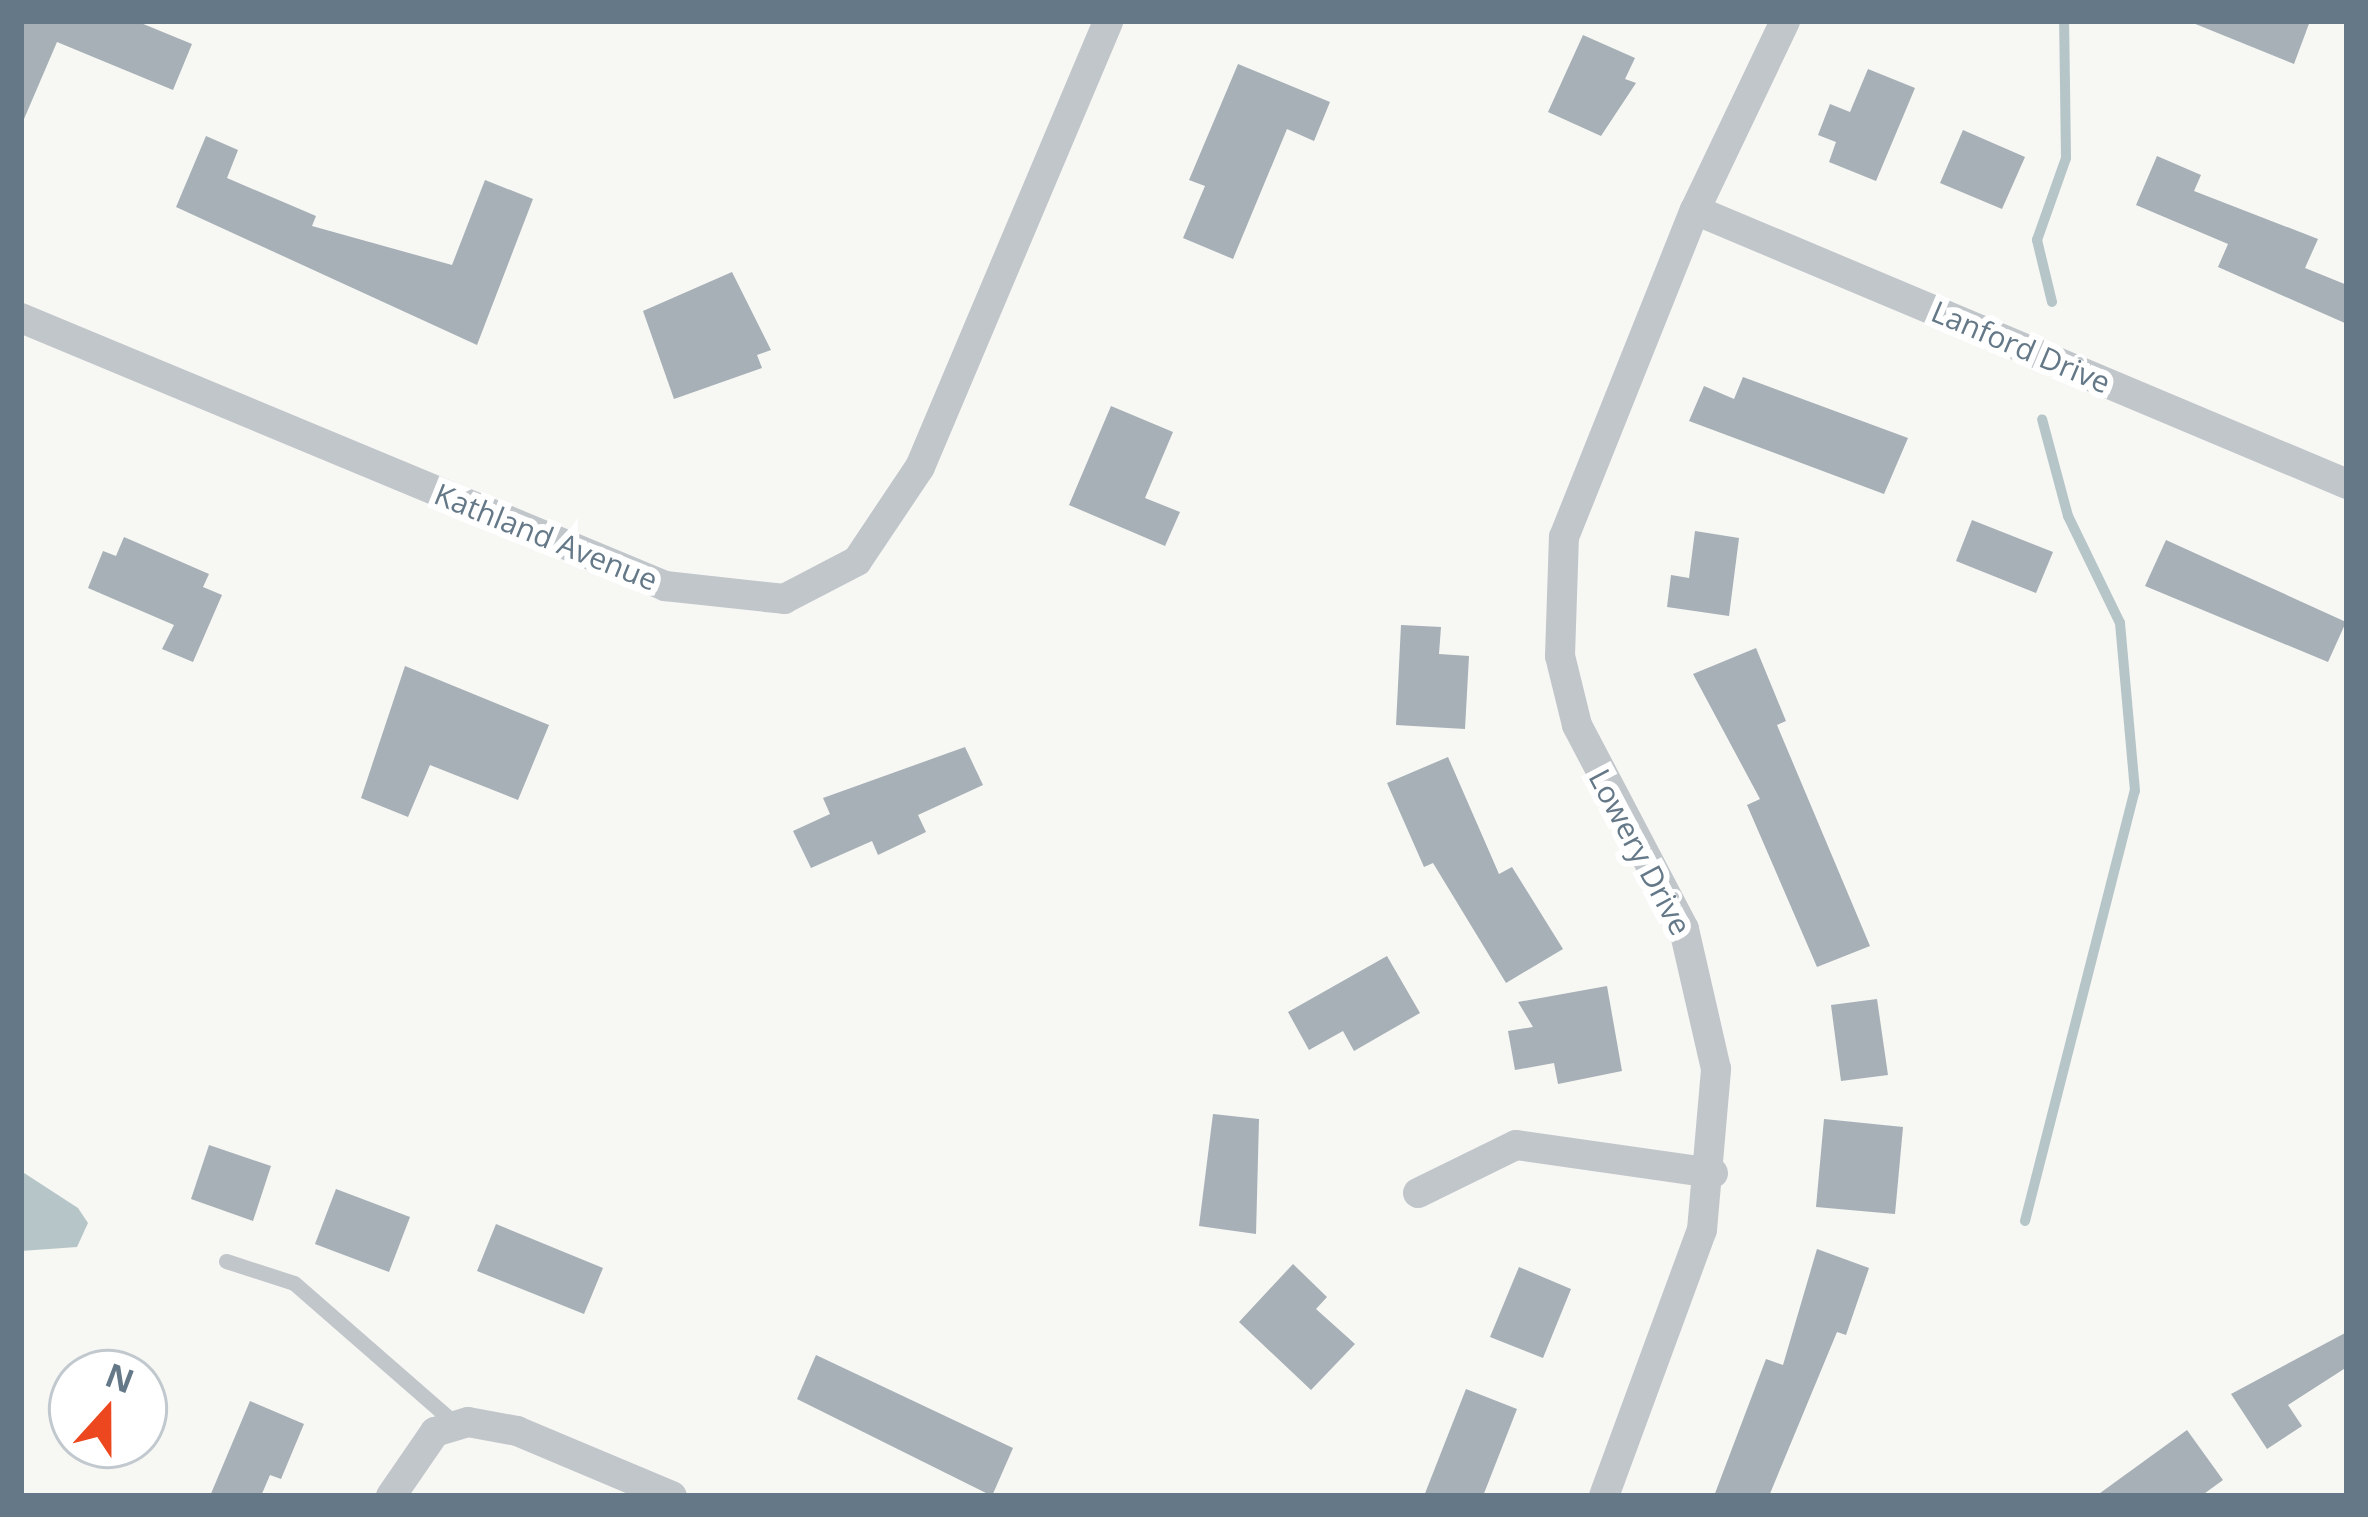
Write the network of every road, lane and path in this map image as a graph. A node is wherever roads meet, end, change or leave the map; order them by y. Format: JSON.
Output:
{"nodes":[{"id":1,"x":1108,"y":21,"type":"edge"},
{"id":2,"x":1785,"y":21,"type":"edge"},
{"id":3,"x":1695,"y":211,"type":"junction"},
{"id":4,"x":21,"y":318,"type":"edge"},
{"id":5,"x":2347,"y":484,"type":"edge"},
{"id":6,"x":1713,"y":1173,"type":"junction"},
{"id":7,"x":1418,"y":1193,"type":"dead end"},
{"id":8,"x":226,"y":1261,"type":"dead end"},
{"id":9,"x":457,"y":1426,"type":"junction"},
{"id":10,"x":391,"y":1496,"type":"edge"},
{"id":11,"x":672,"y":1496,"type":"edge"},
{"id":12,"x":1604,"y":1496,"type":"edge"}],
"edges":[{"from":1,"to":4,"type":"street","name":"Kathland Avenue"},
{"from":2,"to":3,"type":"street","name":"Lowery Drive"},
{"from":3,"to":5,"type":"street","name":"Lanford Drive"},
{"from":3,"to":6,"type":"street","name":"Lowery Drive"},
{"from":6,"to":7,"type":"street"},
{"from":6,"to":12,"type":"street","name":"Lowery Drive"},
{"from":8,"to":9,"type":"lane"},
{"from":9,"to":10,"type":"street"},
{"from":9,"to":11,"type":"street"}]}
